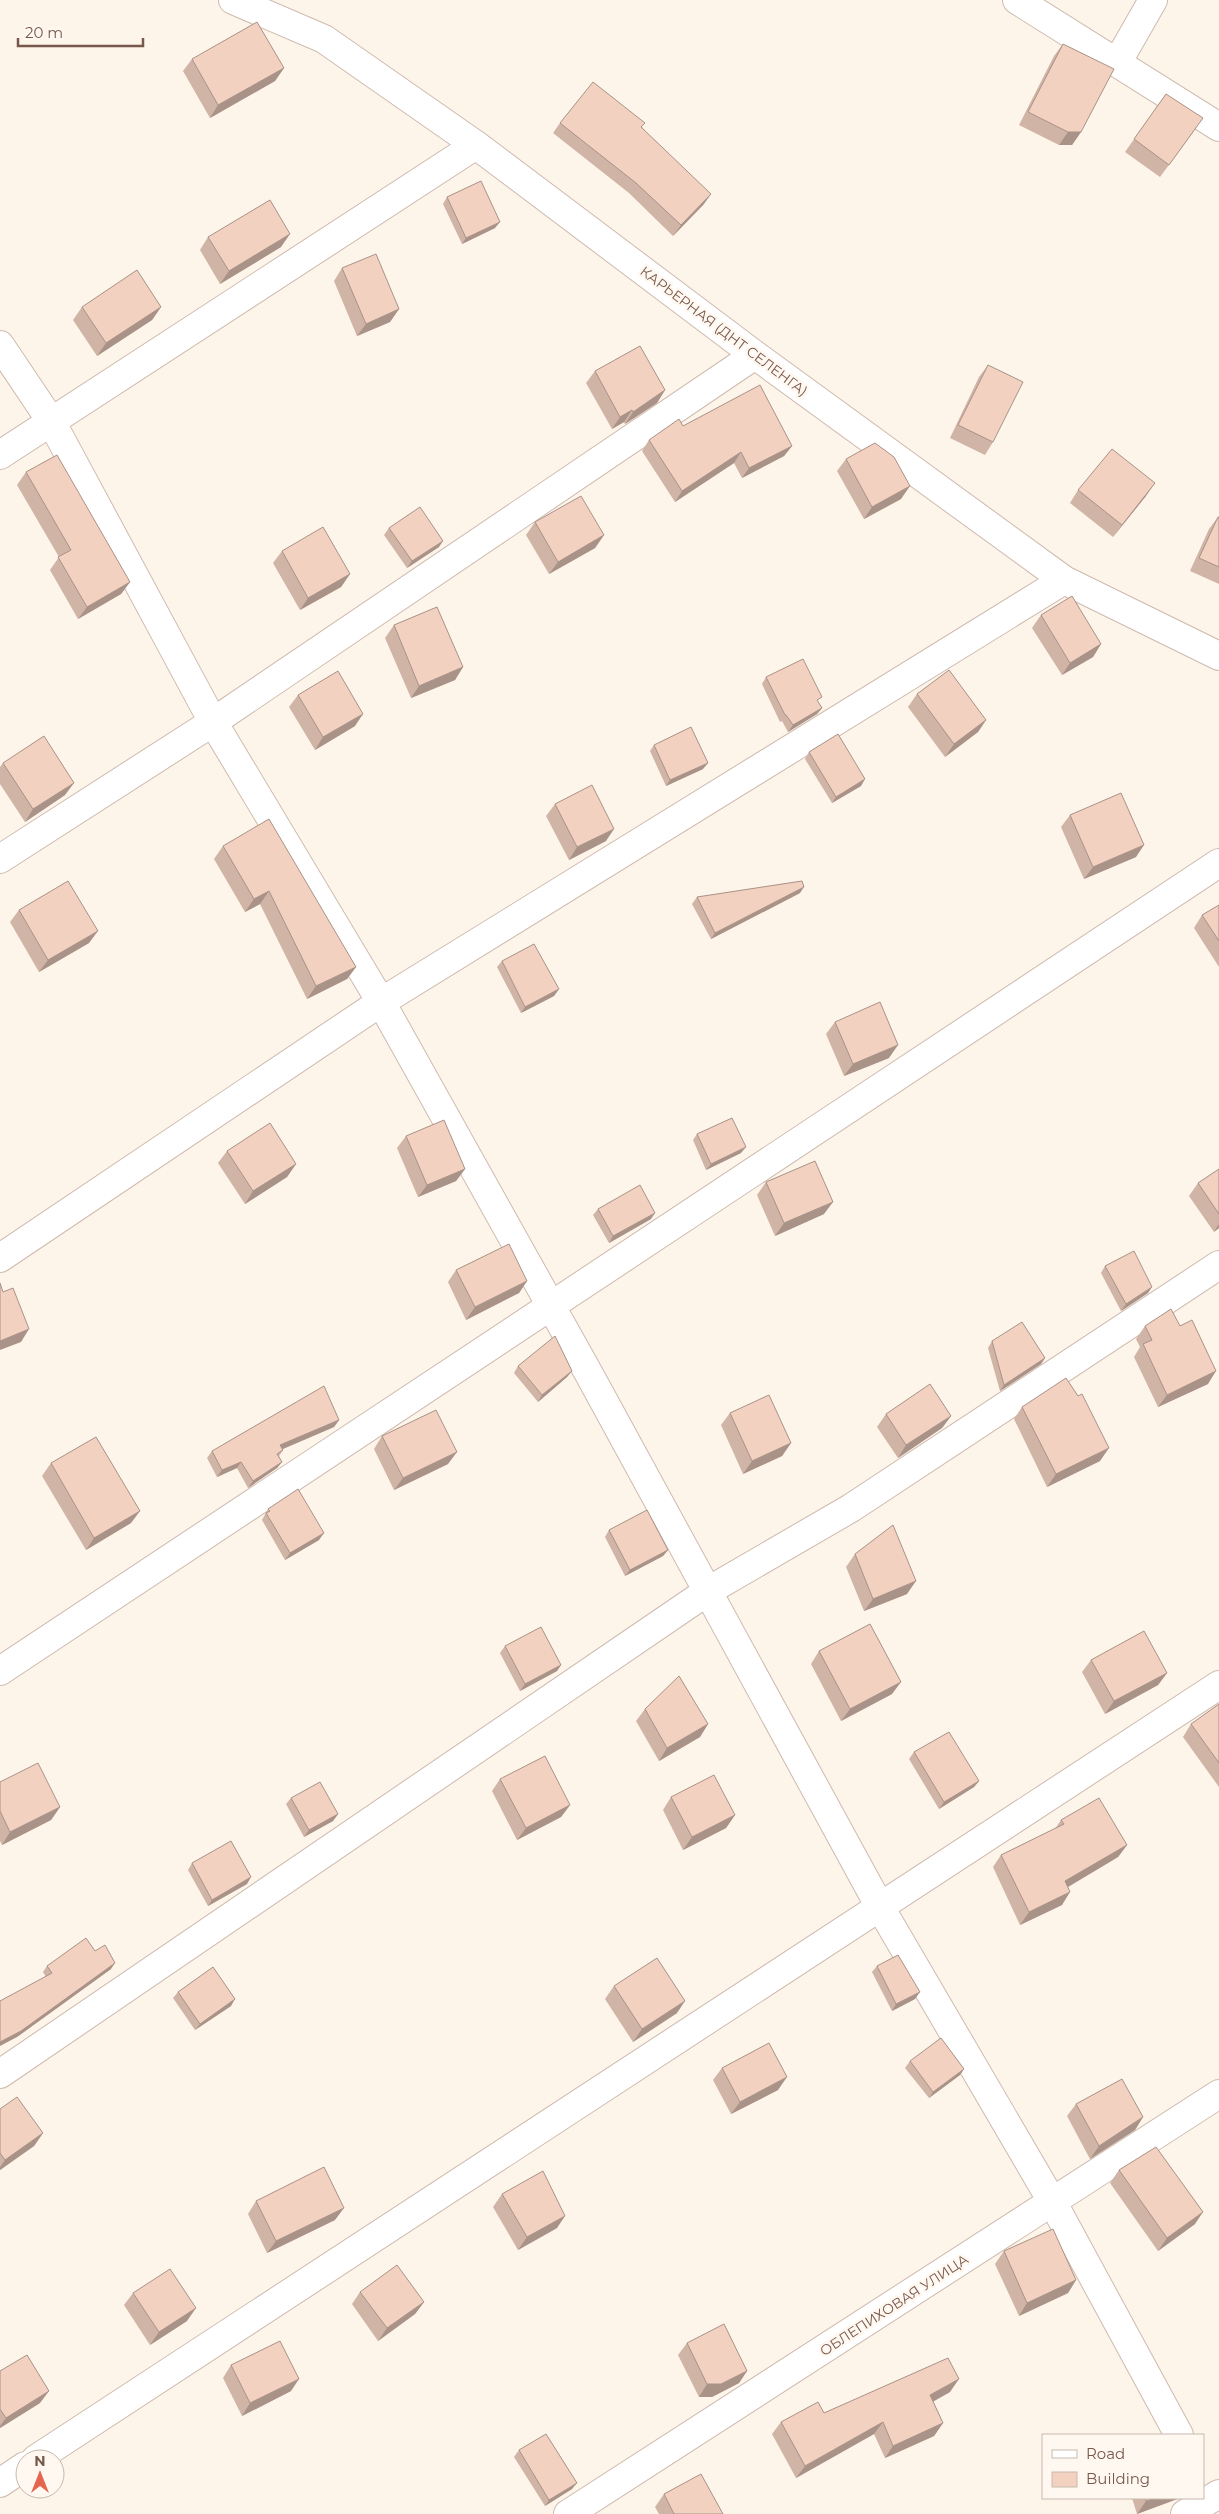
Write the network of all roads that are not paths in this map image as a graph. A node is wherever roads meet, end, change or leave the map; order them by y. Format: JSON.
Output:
{"nodes":[{"id":1,"x":233,"y":0,"type":"edge"},
{"id":2,"x":1017,"y":0,"type":"edge"},
{"id":3,"x":1153,"y":0,"type":"edge"},
{"id":4,"x":1117,"y":63,"type":"junction"},
{"id":5,"x":1219,"y":128,"type":"edge"},
{"id":6,"x":476,"y":146,"type":"junction"},
{"id":7,"x":0,"y":345,"type":"edge"},
{"id":8,"x":756,"y":355,"type":"junction"},
{"id":9,"x":51,"y":421,"type":"junction"},
{"id":10,"x":0,"y":454,"type":"edge"},
{"id":11,"x":1064,"y":580,"type":"junction"},
{"id":12,"x":1219,"y":656,"type":"edge"},
{"id":13,"x":213,"y":722,"type":"junction"},
{"id":14,"x":0,"y":859,"type":"edge"},
{"id":15,"x":1219,"y":863,"type":"edge"},
{"id":16,"x":381,"y":1002,"type":"junction"},
{"id":17,"x":0,"y":1258,"type":"edge"},
{"id":18,"x":1219,"y":1265,"type":"edge"},
{"id":19,"x":550,"y":1306,"type":"junction"},
{"id":20,"x":708,"y":1591,"type":"junction"},
{"id":21,"x":0,"y":1670,"type":"edge"},
{"id":22,"x":1219,"y":1685,"type":"edge"},
{"id":23,"x":880,"y":1907,"type":"junction"},
{"id":24,"x":0,"y":2074,"type":"edge"},
{"id":25,"x":1219,"y":2094,"type":"edge"},
{"id":26,"x":1052,"y":2204,"type":"junction"},
{"id":27,"x":1178,"y":2434,"type":"edge"},
{"id":28,"x":51,"y":2449,"type":"edge"},
{"id":29,"x":15,"y":2473,"type":"edge"},
{"id":30,"x":0,"y":2483,"type":"edge"},
{"id":31,"x":1202,"y":2499,"type":"edge"},
{"id":32,"x":568,"y":2514,"type":"edge"},
{"id":33,"x":1185,"y":2514,"type":"edge"}],
"edges":[{"from":1,"to":6,"type":"street","name":"КАРЬЕРНАЯ (ДНТ СЕЛЕНГА)"},
{"from":2,"to":4,"type":"street"},
{"from":3,"to":4,"type":"street"},
{"from":4,"to":5,"type":"street"},
{"from":6,"to":8,"type":"street","name":"КАРЬЕРНАЯ (ДНТ СЕЛЕНГА)"},
{"from":6,"to":9,"type":"street"},
{"from":7,"to":9,"type":"street"},
{"from":8,"to":11,"type":"street","name":"КАРЬЕРНАЯ (ДНТ СЕЛЕНГА)"},
{"from":8,"to":13,"type":"street"},
{"from":9,"to":10,"type":"street"},
{"from":9,"to":13,"type":"street"},
{"from":11,"to":12,"type":"street","name":"КАРЬЕРНАЯ (ДНТ СЕЛЕНГА)"},
{"from":11,"to":16,"type":"street"},
{"from":13,"to":14,"type":"street"},
{"from":13,"to":16,"type":"street"},
{"from":15,"to":19,"type":"street"},
{"from":16,"to":17,"type":"street"},
{"from":16,"to":19,"type":"street"},
{"from":18,"to":20,"type":"street"},
{"from":19,"to":20,"type":"street"},
{"from":19,"to":21,"type":"street"},
{"from":20,"to":23,"type":"street"},
{"from":20,"to":24,"type":"street"},
{"from":22,"to":23,"type":"street"},
{"from":23,"to":26,"type":"street"},
{"from":23,"to":28,"type":"street"},
{"from":25,"to":26,"type":"street","name":"ОБЛЕПИХОВАЯ УЛИЦА"},
{"from":26,"to":27,"type":"street"},
{"from":26,"to":32,"type":"street","name":"ОБЛЕПИХОВАЯ УЛИЦА"},
{"from":29,"to":30,"type":"street"},
{"from":31,"to":33,"type":"street"}]}
